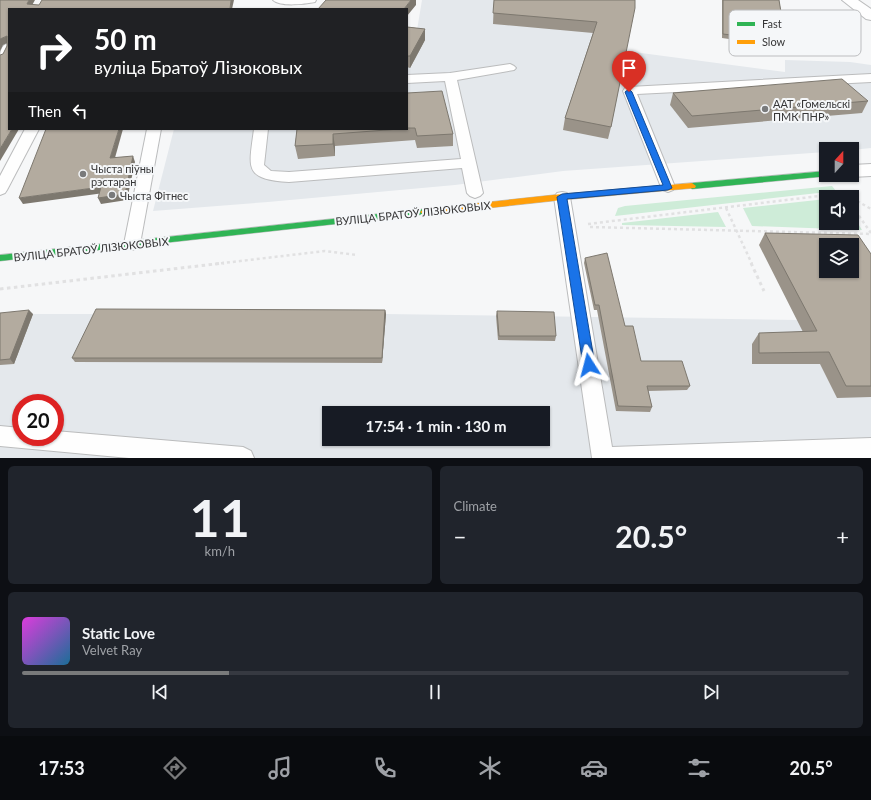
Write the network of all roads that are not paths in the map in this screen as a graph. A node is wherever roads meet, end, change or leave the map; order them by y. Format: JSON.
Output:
{"nodes":[{"id":1,"x":278,"y":0,"type":"edge"},
{"id":2,"x":311,"y":0,"type":"edge"},
{"id":3,"x":849,"y":0,"type":"edge"},
{"id":4,"x":871,"y":16,"type":"edge"},
{"id":5,"x":8,"y":47,"type":"edge"},
{"id":6,"x":0,"y":58,"type":"edge"},
{"id":7,"x":510,"y":68,"type":"dead end"},
{"id":8,"x":450,"y":77,"type":"junction"},
{"id":9,"x":871,"y":78,"type":"edge"},
{"id":10,"x":408,"y":79,"type":"edge"},
{"id":11,"x":31,"y":130,"type":"edge"},
{"id":12,"x":154,"y":130,"type":"edge"},
{"id":13,"x":261,"y":130,"type":"edge"},
{"id":14,"x":468,"y":163,"type":"junction"},
{"id":15,"x":871,"y":170,"type":"edge"},
{"id":16,"x":859,"y":171,"type":"edge"},
{"id":17,"x":819,"y":175,"type":"edge"},
{"id":18,"x":668,"y":188,"type":"junction"},
{"id":19,"x":0,"y":190,"type":"edge"},
{"id":20,"x":475,"y":193,"type":"dead end"},
{"id":21,"x":562,"y":197,"type":"junction"},
{"id":22,"x":132,"y":244,"type":"junction"},
{"id":23,"x":0,"y":258,"type":"edge"},
{"id":24,"x":0,"y":436,"type":"edge"},
{"id":25,"x":871,"y":448,"type":"edge"},
{"id":26,"x":243,"y":458,"type":"edge"},
{"id":27,"x":604,"y":458,"type":"edge"}],
"edges":[{"from":1,"to":2,"type":"lane"},
{"from":3,"to":4,"type":"street"},
{"from":5,"to":6,"type":"lane"},
{"from":7,"to":8,"type":"lane"},
{"from":8,"to":10,"type":"lane"},
{"from":8,"to":14,"type":"lane"},
{"from":9,"to":18,"type":"lane"},
{"from":11,"to":19,"type":"lane"},
{"from":12,"to":22,"type":"lane"},
{"from":13,"to":14,"type":"lane"},
{"from":14,"to":20,"type":"lane"},
{"from":15,"to":16,"type":"street"},
{"from":17,"to":18,"type":"street","name":"ВУЛІЦА БРАТОЎ ЛІЗЮКОВЫХ"},
{"from":18,"to":21,"type":"street","name":"ВУЛІЦА БРАТОЎ ЛІЗЮКОВЫХ"},
{"from":21,"to":22,"type":"street","name":"ВУЛІЦА БРАТОЎ ЛІЗЮКОВЫХ"},
{"from":21,"to":27,"type":"lane"},
{"from":22,"to":23,"type":"street","name":"ВУЛІЦА БРАТОЎ ЛІЗЮКОВЫХ"},
{"from":24,"to":26,"type":"lane"},
{"from":25,"to":27,"type":"lane"}]}
